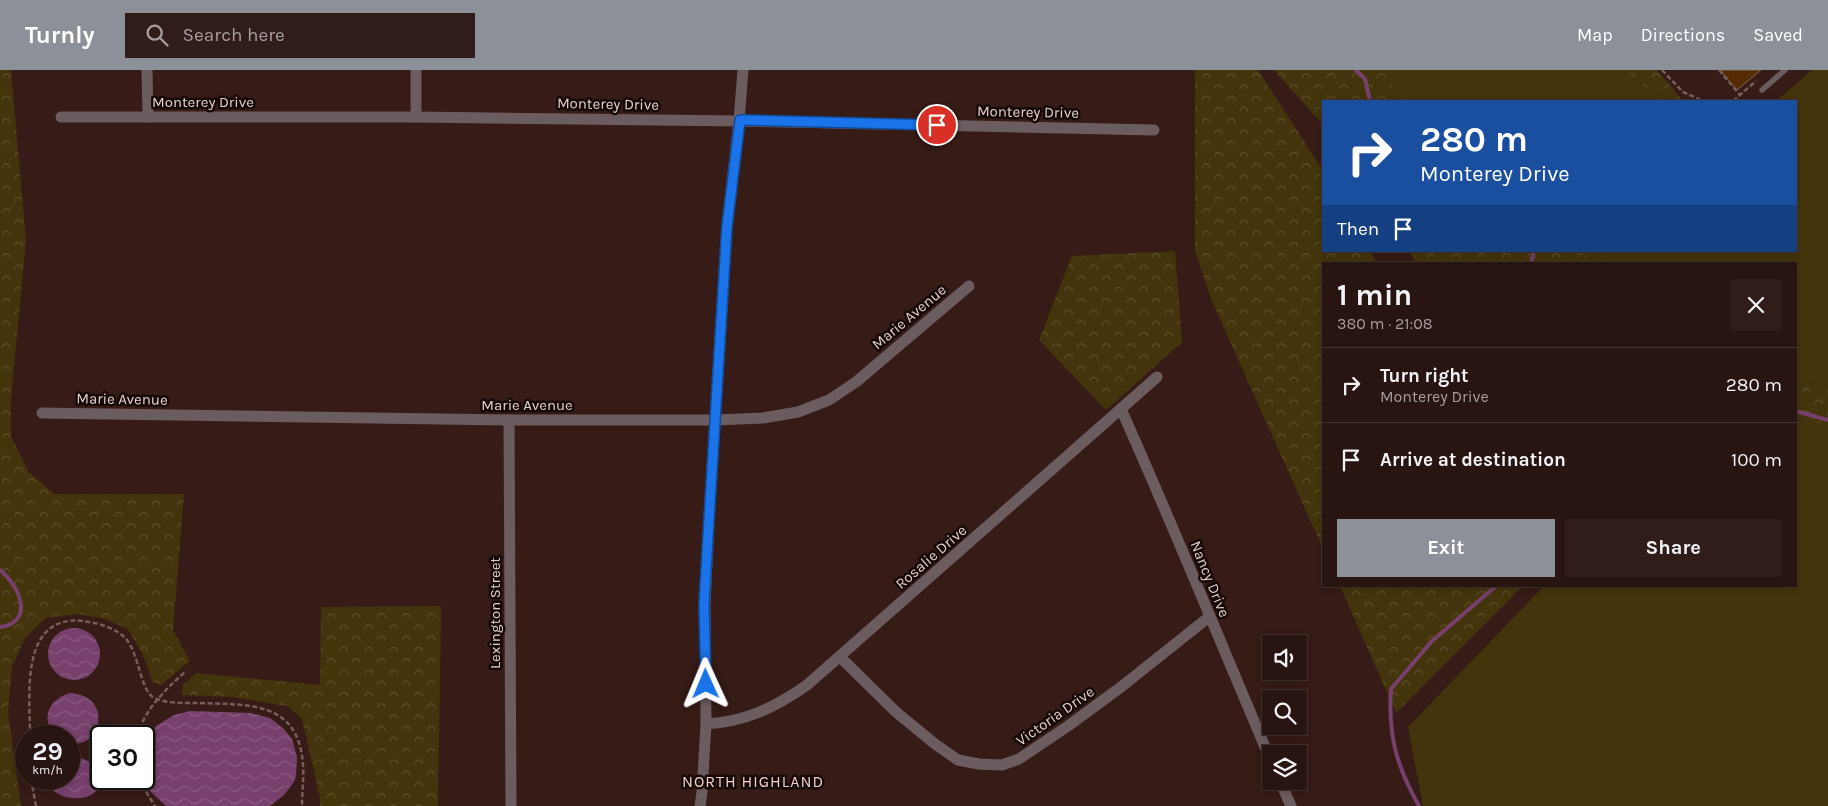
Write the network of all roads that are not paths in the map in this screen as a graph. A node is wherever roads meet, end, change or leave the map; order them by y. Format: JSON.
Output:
{"nodes":[{"id":1,"x":147,"y":70,"type":"edge"},
{"id":2,"x":416,"y":70,"type":"edge"},
{"id":3,"x":742,"y":70,"type":"edge"},
{"id":4,"x":1782,"y":71,"type":"edge"},
{"id":5,"x":1762,"y":90,"type":"dead end"},
{"id":6,"x":61,"y":117,"type":"dead end"},
{"id":7,"x":148,"y":117,"type":"junction"},
{"id":8,"x":416,"y":117,"type":"junction"},
{"id":9,"x":740,"y":120,"type":"junction"},
{"id":10,"x":1154,"y":130,"type":"dead end"},
{"id":11,"x":969,"y":286,"type":"dead end"},
{"id":12,"x":1156,"y":377,"type":"dead end"},
{"id":13,"x":1121,"y":409,"type":"junction"},
{"id":14,"x":42,"y":413,"type":"dead end"},
{"id":15,"x":508,"y":420,"type":"junction"},
{"id":16,"x":716,"y":420,"type":"junction"},
{"id":17,"x":1209,"y":617,"type":"junction"},
{"id":18,"x":840,"y":657,"type":"junction"},
{"id":19,"x":706,"y":724,"type":"junction"},
{"id":20,"x":1264,"y":745,"type":"edge"},
{"id":21,"x":1284,"y":790,"type":"edge"},
{"id":22,"x":511,"y":806,"type":"edge"},
{"id":23,"x":700,"y":806,"type":"edge"},
{"id":24,"x":1290,"y":806,"type":"edge"}],
"edges":[{"from":1,"to":7,"type":"street"},
{"from":2,"to":8,"type":"street"},
{"from":3,"to":9,"type":"street"},
{"from":4,"to":5,"type":"lane"},
{"from":6,"to":7,"type":"street","name":"Monterey Drive"},
{"from":7,"to":8,"type":"street","name":"Monterey Drive"},
{"from":8,"to":9,"type":"street","name":"Monterey Drive"},
{"from":9,"to":10,"type":"street","name":"Monterey Drive"},
{"from":9,"to":16,"type":"street"},
{"from":11,"to":16,"type":"street","name":"Marie Avenue"},
{"from":12,"to":13,"type":"street","name":"Rosalie Drive"},
{"from":13,"to":17,"type":"street","name":"Nancy Drive"},
{"from":13,"to":18,"type":"street","name":"Rosalie Drive"},
{"from":14,"to":15,"type":"street","name":"Marie Avenue"},
{"from":15,"to":16,"type":"street","name":"Marie Avenue"},
{"from":15,"to":22,"type":"street","name":"Lexington Street"},
{"from":16,"to":19,"type":"street"},
{"from":17,"to":18,"type":"street","name":"Victoria Drive"},
{"from":17,"to":20,"type":"street","name":"Nancy Drive"},
{"from":18,"to":19,"type":"street","name":"Rosalie Drive"},
{"from":19,"to":23,"type":"street"},
{"from":21,"to":24,"type":"street"}]}
